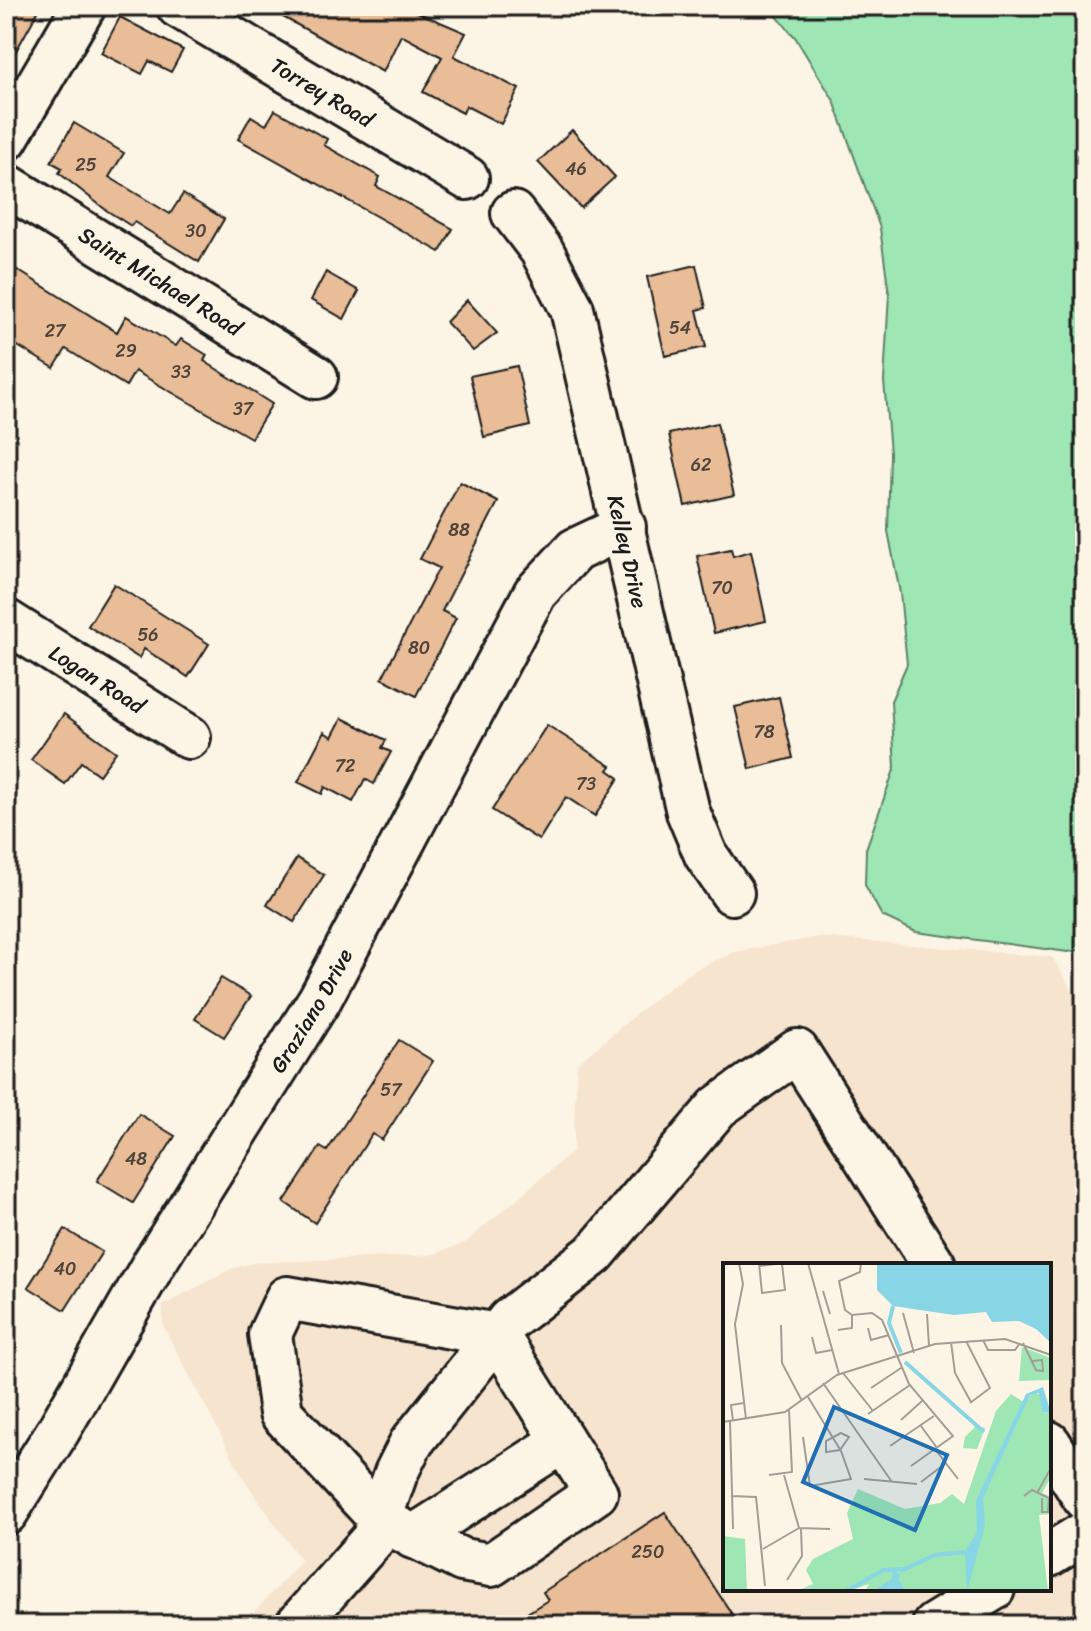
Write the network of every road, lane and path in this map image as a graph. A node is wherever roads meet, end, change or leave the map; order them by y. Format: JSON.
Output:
{"nodes":[{"id":1,"x":84,"y":6,"type":"edge"},
{"id":2,"x":178,"y":6,"type":"edge"},
{"id":3,"x":6,"y":139,"type":"edge"},
{"id":4,"x":467,"y":178,"type":"dead end"},
{"id":5,"x":6,"y":185,"type":"edge"},
{"id":6,"x":513,"y":213,"type":"dead end"},
{"id":7,"x":316,"y":377,"type":"dead end"},
{"id":8,"x":624,"y":527,"type":"junction"},
{"id":9,"x":6,"y":621,"type":"edge"},
{"id":10,"x":189,"y":737,"type":"dead end"},
{"id":11,"x":732,"y":893,"type":"dead end"},
{"id":12,"x":933,"y":1263,"type":"edge"},
{"id":13,"x":497,"y":1335,"type":"junction"},
{"id":14,"x":563,"y":1441,"type":"junction"},
{"id":15,"x":1051,"y":1446,"type":"edge"},
{"id":16,"x":1085,"y":1499,"type":"edge"},
{"id":17,"x":6,"y":1513,"type":"edge"},
{"id":18,"x":397,"y":1529,"type":"junction"},
{"id":19,"x":1085,"y":1533,"type":"edge"},
{"id":20,"x":1051,"y":1554,"type":"edge"},
{"id":21,"x":990,"y":1591,"type":"edge"},
{"id":22,"x":297,"y":1625,"type":"edge"},
{"id":23,"x":934,"y":1625,"type":"edge"}],
"edges":[{"from":1,"to":3,"type":"street"},
{"from":2,"to":4,"type":"street","name":"Torrey Road"},
{"from":5,"to":7,"type":"street","name":"Saint Michael Road"},
{"from":6,"to":8,"type":"street","name":"Kelley Drive"},
{"from":8,"to":11,"type":"street","name":"Kelley Drive"},
{"from":8,"to":17,"type":"street","name":"Graziano Drive"},
{"from":9,"to":10,"type":"street","name":"Logan Road"},
{"from":12,"to":13,"type":"street"},
{"from":13,"to":14,"type":"street"},
{"from":13,"to":18,"type":"street"},
{"from":13,"to":18,"type":"street"},
{"from":14,"to":18,"type":"street"},
{"from":14,"to":18,"type":"street"},
{"from":15,"to":16,"type":"street"},
{"from":18,"to":22,"type":"street"},
{"from":19,"to":20,"type":"street"},
{"from":21,"to":23,"type":"street"}]}
